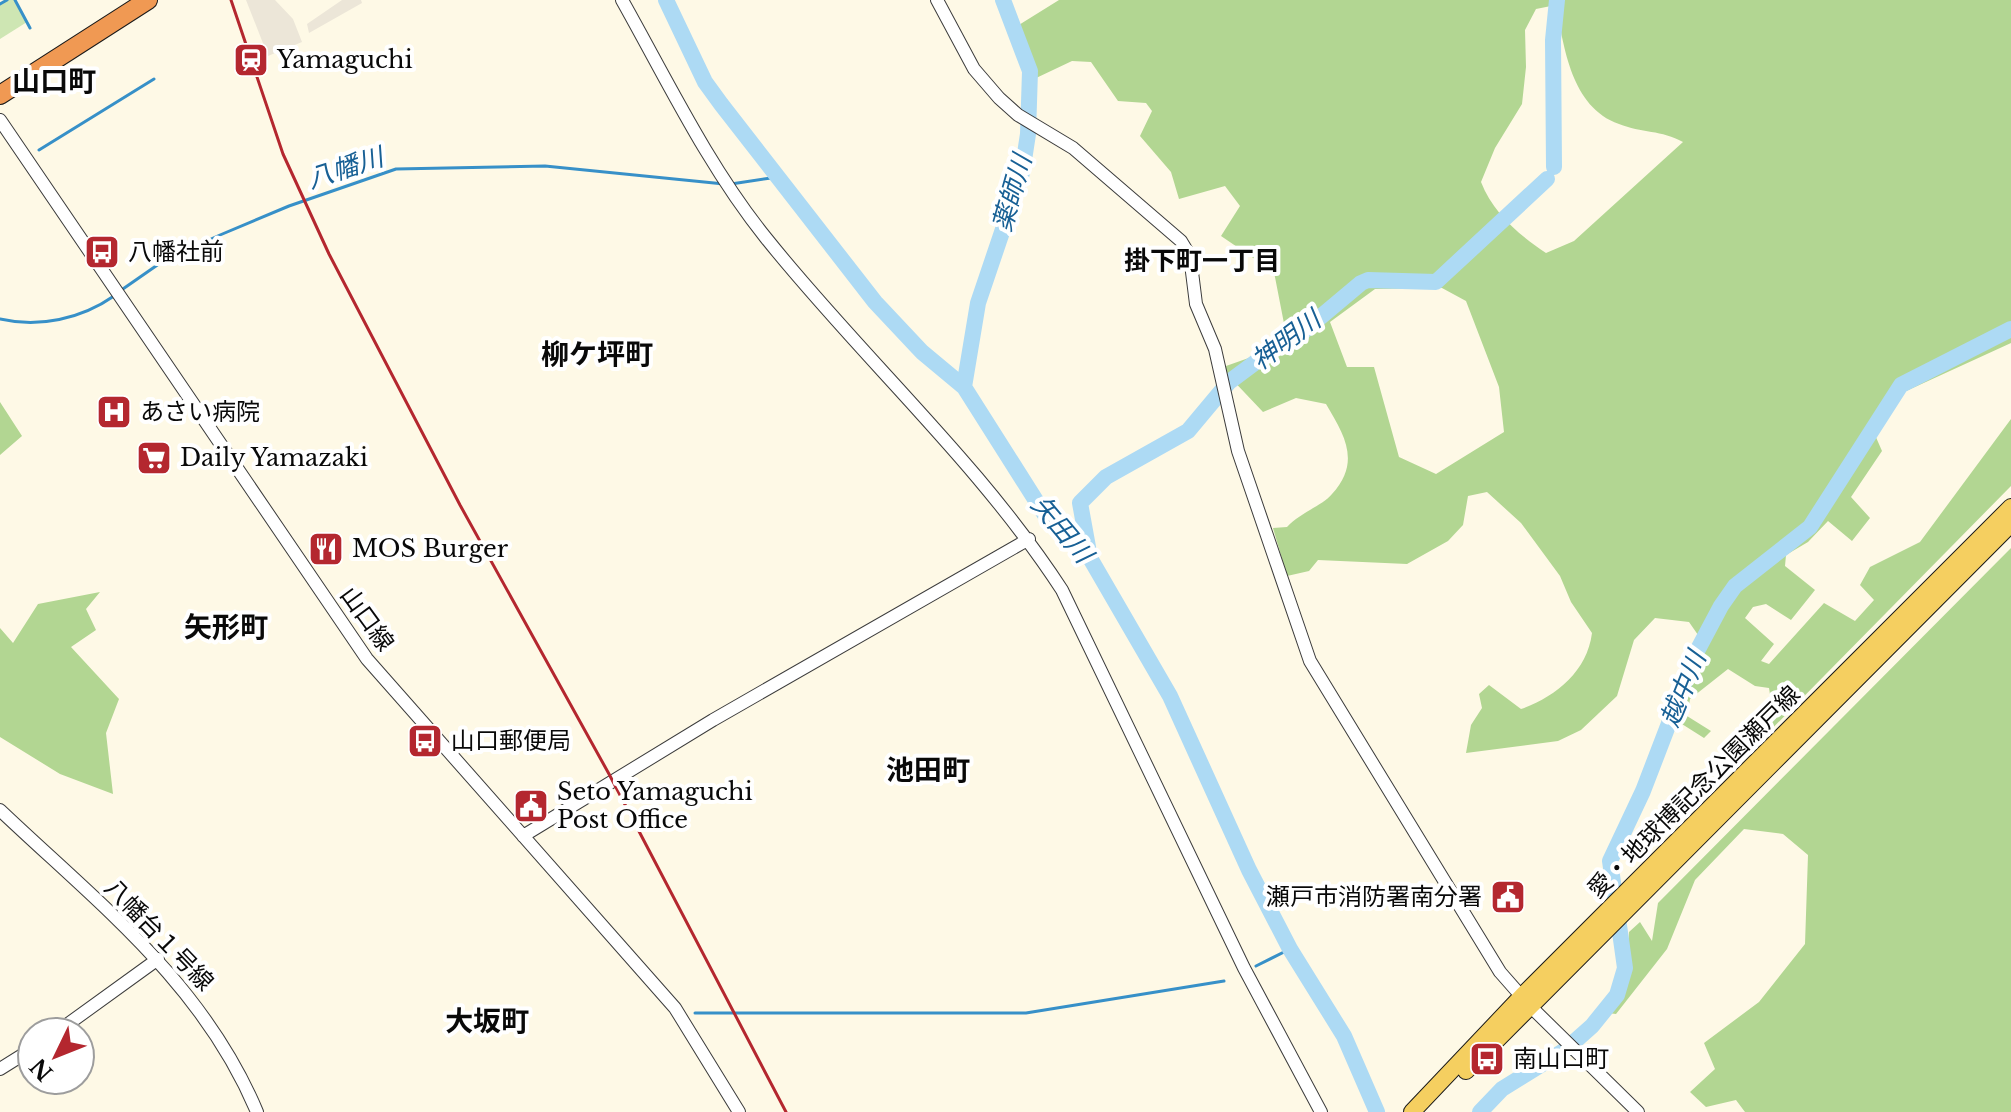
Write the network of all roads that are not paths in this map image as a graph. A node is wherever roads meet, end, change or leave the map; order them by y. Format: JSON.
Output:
{"nodes":[{"id":1,"x":148,"y":0,"type":"edge"},
{"id":2,"x":622,"y":0,"type":"edge"},
{"id":3,"x":937,"y":0,"type":"edge"},
{"id":4,"x":0,"y":95,"type":"edge"},
{"id":5,"x":0,"y":120,"type":"edge"},
{"id":6,"x":2011,"y":507,"type":"edge"},
{"id":7,"x":2011,"y":524,"type":"edge"},
{"id":8,"x":1029,"y":539,"type":"junction"},
{"id":9,"x":0,"y":810,"type":"edge"},
{"id":10,"x":523,"y":836,"type":"junction"},
{"id":11,"x":1635,"y":894,"type":"junction"},
{"id":12,"x":158,"y":959,"type":"junction"},
{"id":13,"x":1526,"y":1001,"type":"junction"},
{"id":14,"x":79,"y":1016,"type":"edge"},
{"id":15,"x":1421,"y":1110,"type":"edge"},
{"id":16,"x":257,"y":1112,"type":"edge"},
{"id":17,"x":739,"y":1112,"type":"edge"},
{"id":18,"x":1321,"y":1112,"type":"edge"},
{"id":19,"x":1638,"y":1112,"type":"edge"}],
"edges":[{"from":1,"to":4,"type":"highway"},
{"from":2,"to":8,"type":"street"},
{"from":3,"to":13,"type":"street"},
{"from":5,"to":10,"type":"street","name":"山口線"},
{"from":6,"to":11,"type":"main road","name":"愛・地球博記念公園瀬戸線"},
{"from":7,"to":11,"type":"main road","name":"愛・地球博記念公園瀬戸線"},
{"from":8,"to":10,"type":"street"},
{"from":8,"to":18,"type":"street"},
{"from":9,"to":12,"type":"street","name":"八幡台１号線"},
{"from":10,"to":17,"type":"street","name":"山口線"},
{"from":11,"to":13,"type":"main road","name":"愛・地球博記念公園瀬戸線"},
{"from":12,"to":14,"type":"street"},
{"from":12,"to":16,"type":"street","name":"八幡台１号線"},
{"from":13,"to":15,"type":"main road","name":"愛・地球博記念公園瀬戸線"},
{"from":13,"to":19,"type":"street"}]}
